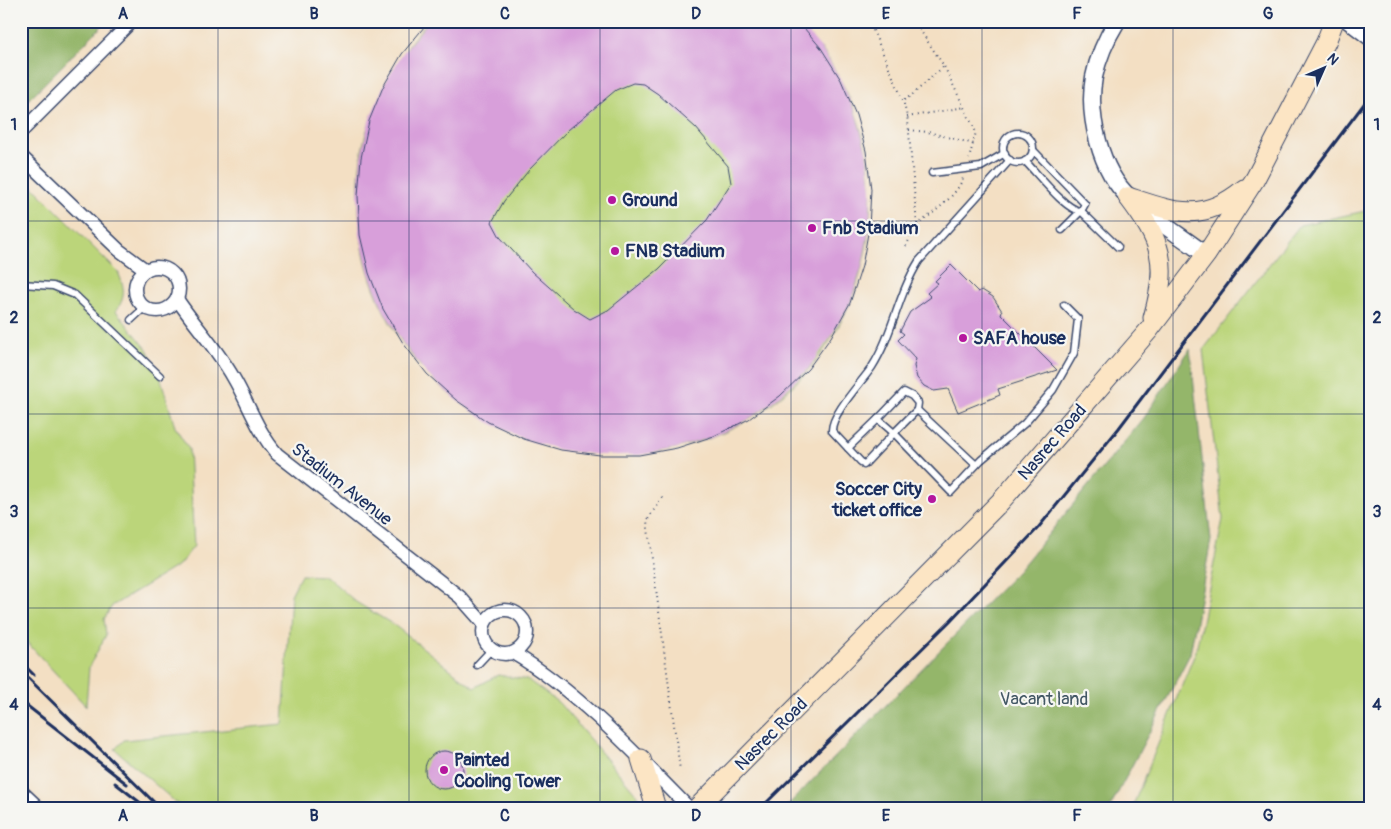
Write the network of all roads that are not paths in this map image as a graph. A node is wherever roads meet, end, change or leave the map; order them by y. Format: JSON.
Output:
{"nodes":[{"id":1,"x":132,"y":21,"type":"edge"},
{"id":2,"x":1117,"y":21,"type":"edge"},
{"id":3,"x":1334,"y":21,"type":"edge"},
{"id":4,"x":1349,"y":21,"type":"edge"},
{"id":5,"x":1370,"y":37,"type":"edge"},
{"id":6,"x":21,"y":132,"type":"edge"},
{"id":7,"x":1033,"y":150,"type":"junction"},
{"id":8,"x":1005,"y":153,"type":"junction"},
{"id":9,"x":21,"y":156,"type":"edge"},
{"id":10,"x":1010,"y":160,"type":"junction"},
{"id":11,"x":1025,"y":161,"type":"junction"},
{"id":12,"x":932,"y":173,"type":"dead end"},
{"id":13,"x":1255,"y":180,"type":"junction"},
{"id":14,"x":1128,"y":197,"type":"junction"},
{"id":15,"x":1081,"y":211,"type":"junction"},
{"id":16,"x":1062,"y":230,"type":"dead end"},
{"id":17,"x":1118,"y":248,"type":"dead end"},
{"id":18,"x":119,"y":250,"type":"junction"},
{"id":19,"x":1206,"y":255,"type":"junction"},
{"id":20,"x":146,"y":270,"type":"junction"},
{"id":21,"x":137,"y":280,"type":"junction"},
{"id":22,"x":21,"y":284,"type":"edge"},
{"id":23,"x":177,"y":299,"type":"junction"},
{"id":24,"x":1064,"y":305,"type":"dead end"},
{"id":25,"x":145,"y":307,"type":"junction"},
{"id":26,"x":166,"y":309,"type":"junction"},
{"id":27,"x":131,"y":320,"type":"dead end"},
{"id":28,"x":196,"y":326,"type":"junction"},
{"id":29,"x":1149,"y":330,"type":"junction"},
{"id":30,"x":160,"y":376,"type":"dead end"},
{"id":31,"x":917,"y":410,"type":"junction"},
{"id":32,"x":878,"y":419,"type":"junction"},
{"id":33,"x":894,"y":434,"type":"junction"},
{"id":34,"x":848,"y":448,"type":"junction"},
{"id":35,"x":976,"y":465,"type":"junction"},
{"id":36,"x":460,"y":597,"type":"junction"},
{"id":37,"x":495,"y":613,"type":"junction"},
{"id":38,"x":484,"y":624,"type":"junction"},
{"id":39,"x":524,"y":642,"type":"junction"},
{"id":40,"x":491,"y":650,"type":"junction"},
{"id":41,"x":513,"y":653,"type":"junction"},
{"id":42,"x":477,"y":665,"type":"dead end"},
{"id":43,"x":544,"y":671,"type":"junction"},
{"id":44,"x":641,"y":759,"type":"junction"},
{"id":45,"x":21,"y":791,"type":"edge"},
{"id":46,"x":39,"y":808,"type":"edge"},
{"id":47,"x":656,"y":808,"type":"edge"},
{"id":48,"x":689,"y":808,"type":"edge"},
{"id":49,"x":697,"y":808,"type":"edge"}],
"edges":[{"from":1,"to":6,"type":"street"},
{"from":2,"to":14,"type":"street"},
{"from":3,"to":13,"type":"main road","name":"Nasrec Road"},
{"from":4,"to":5,"type":"street"},
{"from":7,"to":8,"type":"lane"},
{"from":7,"to":11,"type":"lane"},
{"from":7,"to":15,"type":"lane"},
{"from":8,"to":10,"type":"lane"},
{"from":8,"to":12,"type":"lane"},
{"from":9,"to":18,"type":"street"},
{"from":10,"to":11,"type":"lane"},
{"from":10,"to":34,"type":"lane"},
{"from":11,"to":15,"type":"lane"},
{"from":13,"to":14,"type":"main road"},
{"from":13,"to":19,"type":"main road","name":"Nasrec Road"},
{"from":14,"to":19,"type":"street"},
{"from":14,"to":29,"type":"main road"},
{"from":15,"to":16,"type":"lane"},
{"from":15,"to":17,"type":"lane"},
{"from":18,"to":20,"type":"street"},
{"from":18,"to":21,"type":"street"},
{"from":19,"to":29,"type":"main road","name":"Nasrec Road"},
{"from":20,"to":21,"type":"street"},
{"from":20,"to":23,"type":"street"},
{"from":21,"to":25,"type":"street"},
{"from":22,"to":30,"type":"lane"},
{"from":23,"to":26,"type":"street"},
{"from":23,"to":28,"type":"street","name":"Stadium Avenue"},
{"from":24,"to":35,"type":"lane"},
{"from":25,"to":26,"type":"street"},
{"from":25,"to":27,"type":"lane"},
{"from":26,"to":28,"type":"street","name":"Stadium Avenue"},
{"from":28,"to":36,"type":"street","name":"Stadium Avenue"},
{"from":29,"to":49,"type":"main road","name":"Nasrec Road"},
{"from":31,"to":32,"type":"lane"},
{"from":31,"to":33,"type":"lane"},
{"from":31,"to":35,"type":"lane"},
{"from":32,"to":33,"type":"lane"},
{"from":32,"to":34,"type":"lane"},
{"from":33,"to":34,"type":"lane"},
{"from":33,"to":35,"type":"lane"},
{"from":36,"to":37,"type":"street","name":"Stadium Avenue"},
{"from":36,"to":38,"type":"street","name":"Stadium Avenue"},
{"from":37,"to":38,"type":"street"},
{"from":37,"to":39,"type":"street"},
{"from":38,"to":40,"type":"street"},
{"from":39,"to":41,"type":"street"},
{"from":39,"to":43,"type":"street"},
{"from":40,"to":41,"type":"street"},
{"from":40,"to":42,"type":"lane"},
{"from":41,"to":43,"type":"street"},
{"from":43,"to":44,"type":"street"},
{"from":44,"to":47,"type":"main road"},
{"from":44,"to":48,"type":"street"},
{"from":45,"to":46,"type":"street"}]}
